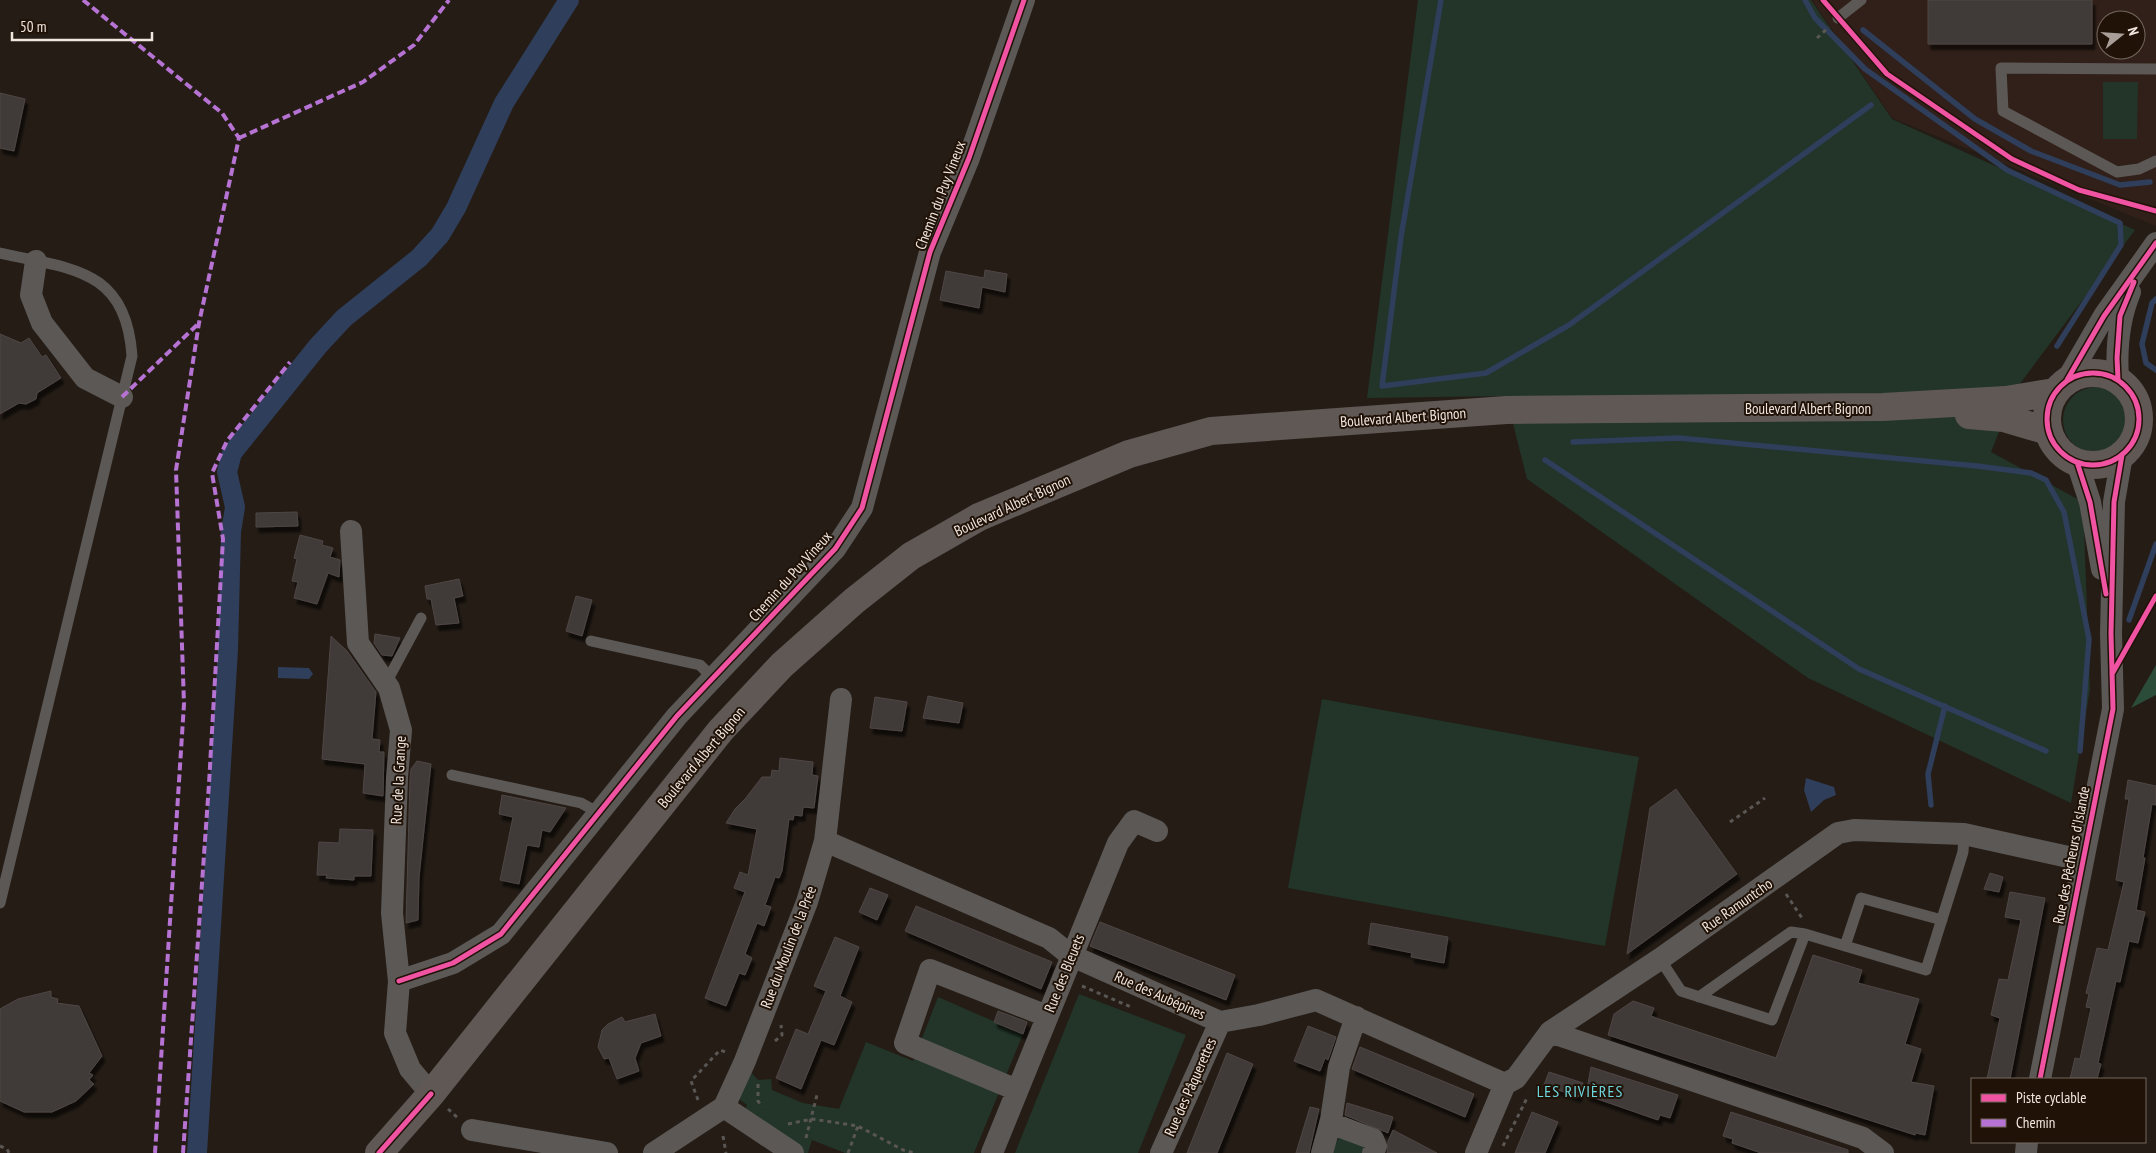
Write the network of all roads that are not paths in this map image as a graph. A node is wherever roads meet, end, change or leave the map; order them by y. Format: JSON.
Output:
{"nodes":[{"id":1,"x":1024,"y":0,"type":"edge"},
{"id":2,"x":1862,"y":0,"type":"edge"},
{"id":3,"x":1838,"y":18,"type":"dead end"},
{"id":4,"x":2156,"y":69,"type":"edge"},
{"id":5,"x":2156,"y":161,"type":"edge"},
{"id":6,"x":2156,"y":242,"type":"edge"},
{"id":7,"x":0,"y":253,"type":"edge"},
{"id":8,"x":2142,"y":260,"type":"junction"},
{"id":9,"x":36,"y":261,"type":"junction"},
{"id":10,"x":2061,"y":386,"type":"junction"},
{"id":11,"x":2135,"y":388,"type":"edge"},
{"id":12,"x":122,"y":397,"type":"junction"},
{"id":13,"x":1883,"y":408,"type":"junction"},
{"id":14,"x":2048,"y":431,"type":"junction"},
{"id":15,"x":2137,"y":445,"type":"edge"},
{"id":16,"x":2077,"y":462,"type":"junction"},
{"id":17,"x":351,"y":531,"type":"dead end"},
{"id":18,"x":421,"y":618,"type":"dead end"},
{"id":19,"x":2120,"y":639,"type":"junction"},
{"id":20,"x":591,"y":641,"type":"dead end"},
{"id":21,"x":713,"y":678,"type":"junction"},
{"id":22,"x":386,"y":683,"type":"junction"},
{"id":23,"x":841,"y":699,"type":"dead end"},
{"id":24,"x":452,"y":775,"type":"dead end"},
{"id":25,"x":598,"y":813,"type":"junction"},
{"id":26,"x":1157,"y":831,"type":"dead end"},
{"id":27,"x":1964,"y":834,"type":"junction"},
{"id":28,"x":825,"y":841,"type":"junction"},
{"id":29,"x":2082,"y":860,"type":"junction"},
{"id":30,"x":0,"y":903,"type":"edge"},
{"id":31,"x":1942,"y":920,"type":"junction"},
{"id":32,"x":1810,"y":936,"type":"junction"},
{"id":33,"x":1845,"y":946,"type":"junction"},
{"id":34,"x":1070,"y":956,"type":"junction"},
{"id":35,"x":1660,"y":959,"type":"junction"},
{"id":36,"x":399,"y":981,"type":"junction"},
{"id":37,"x":1699,"y":997,"type":"junction"},
{"id":38,"x":1047,"y":1016,"type":"junction"},
{"id":39,"x":1356,"y":1017,"type":"junction"},
{"id":40,"x":1220,"y":1022,"type":"junction"},
{"id":41,"x":1550,"y":1032,"type":"junction"},
{"id":42,"x":2040,"y":1078,"type":"edge"},
{"id":43,"x":1505,"y":1084,"type":"junction"},
{"id":44,"x":1018,"y":1090,"type":"junction"},
{"id":45,"x":430,"y":1094,"type":"junction"},
{"id":46,"x":724,"y":1107,"type":"junction"},
{"id":47,"x":1330,"y":1123,"type":"junction"},
{"id":48,"x":472,"y":1130,"type":"road end"},
{"id":49,"x":792,"y":1150,"type":"edge"},
{"id":50,"x":379,"y":1153,"type":"edge"},
{"id":51,"x":607,"y":1153,"type":"edge"},
{"id":52,"x":654,"y":1153,"type":"edge"},
{"id":53,"x":992,"y":1153,"type":"edge"},
{"id":54,"x":1162,"y":1153,"type":"edge"},
{"id":55,"x":1322,"y":1153,"type":"edge"},
{"id":56,"x":1373,"y":1153,"type":"edge"},
{"id":57,"x":1476,"y":1153,"type":"edge"},
{"id":58,"x":1882,"y":1153,"type":"edge"}],
"edges":[{"from":1,"to":21,"type":"street","name":"Chemin du Puy Vineux"},
{"from":2,"to":3,"type":"lane"},
{"from":4,"to":5,"type":"lane"},
{"from":6,"to":8,"type":"street"},
{"from":7,"to":9,"type":"lane"},
{"from":8,"to":10,"type":"street"},
{"from":8,"to":11,"type":"street"},
{"from":9,"to":12,"type":"street"},
{"from":9,"to":12,"type":"lane"},
{"from":10,"to":11,"type":"main road"},
{"from":10,"to":13,"type":"main road","name":"Boulevard Albert Bignon"},
{"from":10,"to":14,"type":"main road"},
{"from":11,"to":15,"type":"main road"},
{"from":12,"to":30,"type":"lane"},
{"from":13,"to":14,"type":"main road","name":"Boulevard Albert Bignon"},
{"from":13,"to":45,"type":"main road","name":"Boulevard Albert Bignon"},
{"from":14,"to":16,"type":"main road"},
{"from":15,"to":16,"type":"main road"},
{"from":15,"to":19,"type":"street","name":"Rue des Pêcheurs d'Islande"},
{"from":16,"to":19,"type":"street","name":"Rue des Pêcheurs d'Islande"},
{"from":17,"to":22,"type":"street","name":"Rue de la Grange"},
{"from":18,"to":22,"type":"lane"},
{"from":19,"to":29,"type":"street","name":"Rue des Pêcheurs d'Islande"},
{"from":20,"to":21,"type":"lane"},
{"from":21,"to":25,"type":"street","name":"Chemin du Puy Vineux"},
{"from":22,"to":36,"type":"street","name":"Rue de la Grange"},
{"from":23,"to":28,"type":"street","name":"Rue du Moulin de la Prée"},
{"from":24,"to":25,"type":"lane"},
{"from":25,"to":36,"type":"street","name":"Chemin du Puy Vineux"},
{"from":26,"to":34,"type":"street","name":"Rue des Bleuets"},
{"from":27,"to":29,"type":"street","name":"Rue Ramuntcho"},
{"from":27,"to":31,"type":"lane"},
{"from":27,"to":35,"type":"street","name":"Rue Ramuntcho"},
{"from":28,"to":34,"type":"street","name":"Rue des Aubépines"},
{"from":28,"to":46,"type":"street","name":"Rue du Moulin de la Prée"},
{"from":29,"to":42,"type":"street","name":"Rue des Pêcheurs d'Islande"},
{"from":31,"to":33,"type":"lane"},
{"from":31,"to":33,"type":"lane"},
{"from":32,"to":33,"type":"lane"},
{"from":32,"to":37,"type":"lane"},
{"from":32,"to":37,"type":"lane"},
{"from":34,"to":38,"type":"street","name":"Rue des Bleuets"},
{"from":34,"to":40,"type":"street","name":"Rue des Aubépines"},
{"from":35,"to":37,"type":"lane"},
{"from":35,"to":41,"type":"street","name":"Rue Ramuntcho"},
{"from":36,"to":45,"type":"street"},
{"from":38,"to":44,"type":"street","name":"Rue des Bleuets"},
{"from":38,"to":44,"type":"street"},
{"from":39,"to":40,"type":"street","name":"Rue des Aubépines"},
{"from":39,"to":43,"type":"street","name":"Rue des Aubépines"},
{"from":39,"to":47,"type":"street"},
{"from":40,"to":54,"type":"street","name":"Rue des Pâquerettes"},
{"from":41,"to":43,"type":"street","name":"Rue Ramuntcho"},
{"from":41,"to":58,"type":"street"},
{"from":43,"to":57,"type":"street","name":"Rue Ramuntcho"},
{"from":44,"to":53,"type":"street","name":"Rue des Bleuets"},
{"from":45,"to":50,"type":"main road","name":"Boulevard Albert Bignon"},
{"from":46,"to":49,"type":"street"},
{"from":46,"to":52,"type":"street"},
{"from":47,"to":55,"type":"street"},
{"from":47,"to":56,"type":"street"},
{"from":48,"to":51,"type":"street"}]}
